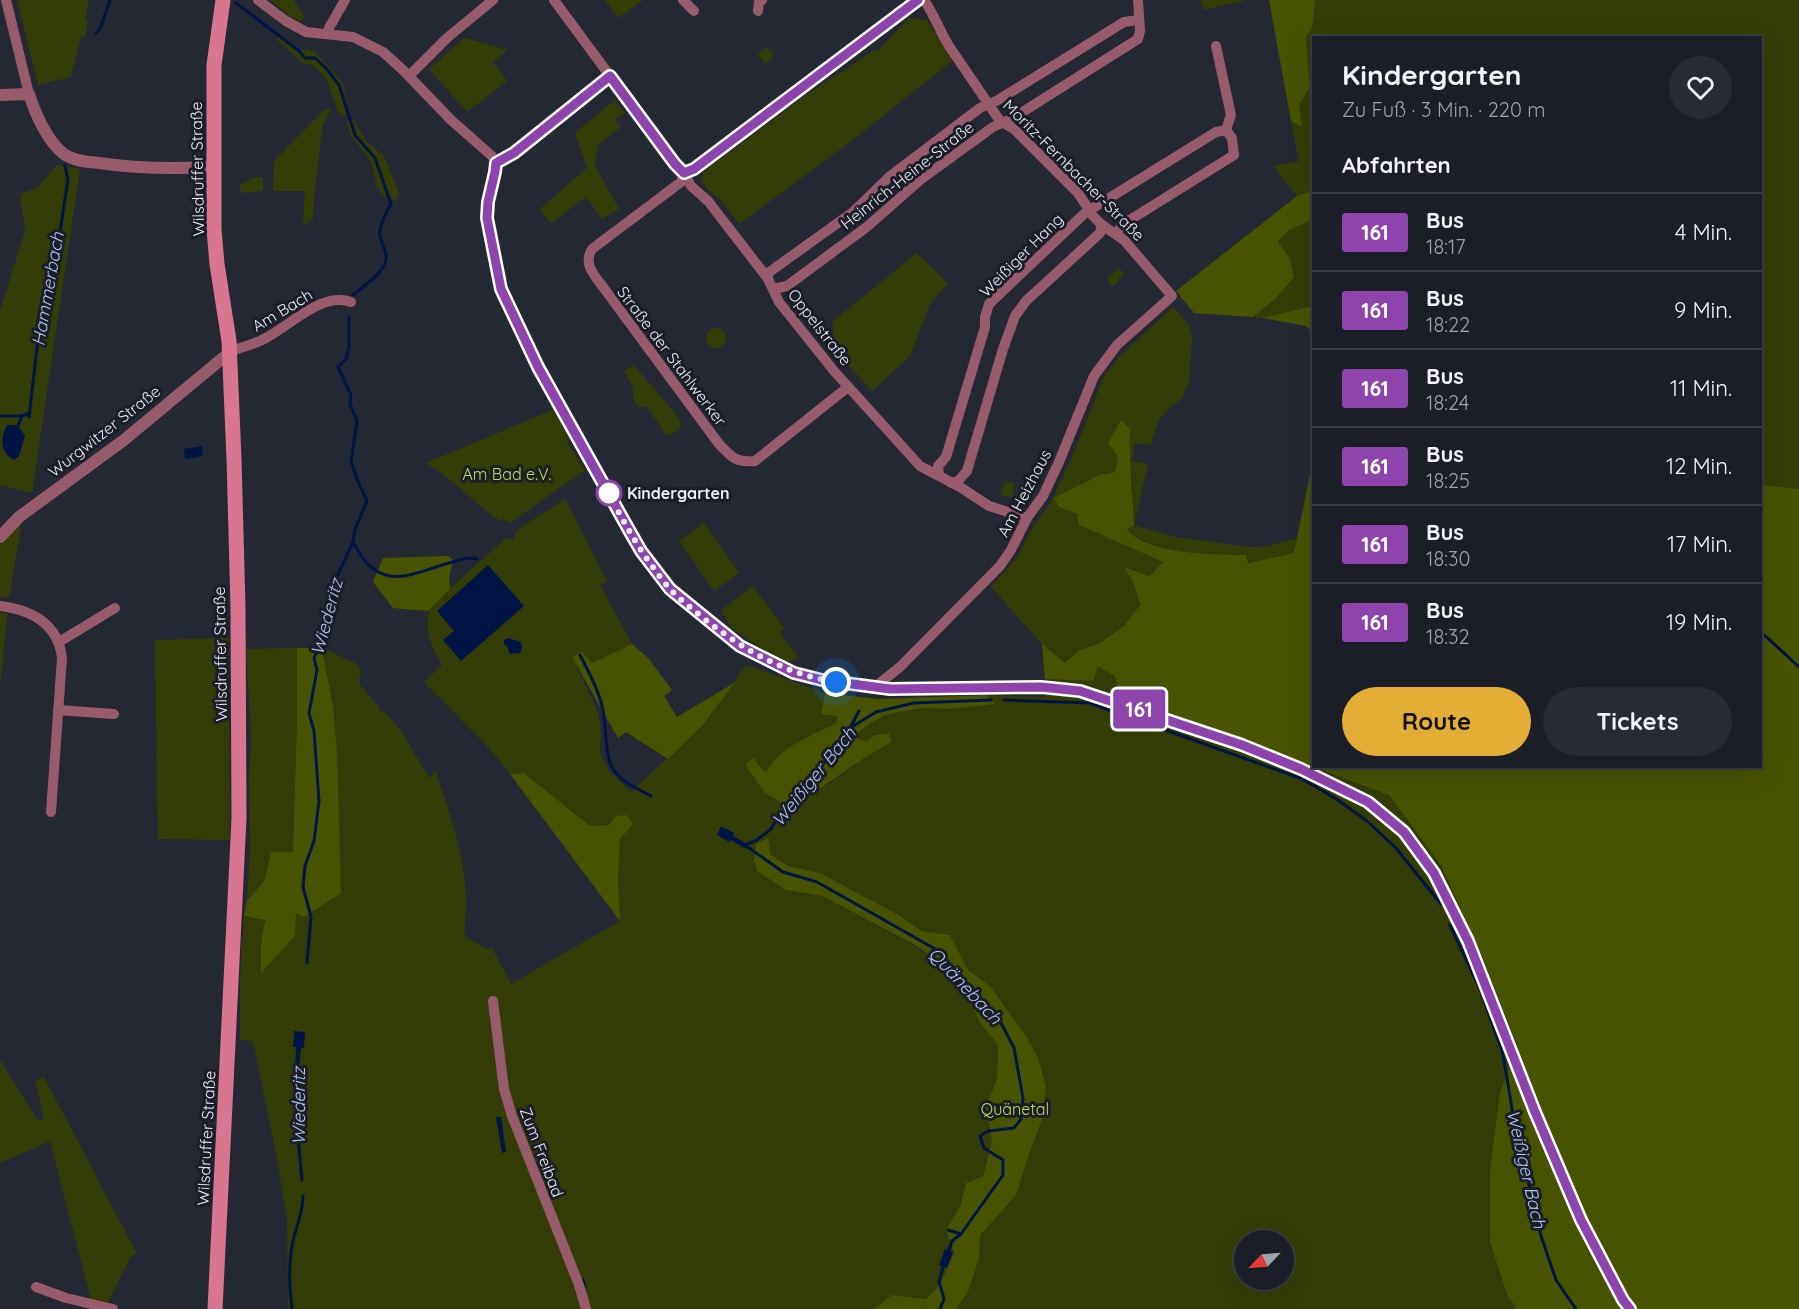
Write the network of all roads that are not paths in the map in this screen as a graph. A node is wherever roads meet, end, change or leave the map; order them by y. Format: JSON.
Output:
{"nodes":[{"id":1,"x":6,"y":0,"type":"edge"},
{"id":2,"x":223,"y":0,"type":"edge"},
{"id":3,"x":258,"y":0,"type":"edge"},
{"id":4,"x":345,"y":0,"type":"edge"},
{"id":5,"x":493,"y":0,"type":"edge"},
{"id":6,"x":554,"y":0,"type":"edge"},
{"id":7,"x":683,"y":0,"type":"edge"},
{"id":8,"x":918,"y":0,"type":"edge"},
{"id":9,"x":924,"y":0,"type":"edge"},
{"id":10,"x":1138,"y":0,"type":"edge"},
{"id":11,"x":694,"y":11,"type":"dead end"},
{"id":12,"x":1138,"y":20,"type":"junction"},
{"id":13,"x":329,"y":34,"type":"junction"},
{"id":14,"x":1216,"y":46,"type":"dead end"},
{"id":15,"x":409,"y":76,"type":"junction"},
{"id":16,"x":610,"y":76,"type":"junction"},
{"id":17,"x":0,"y":94,"type":"edge"},
{"id":18,"x":29,"y":94,"type":"junction"},
{"id":19,"x":988,"y":105,"type":"junction"},
{"id":20,"x":1003,"y":123,"type":"junction"},
{"id":21,"x":1229,"y":134,"type":"junction"},
{"id":22,"x":496,"y":163,"type":"junction"},
{"id":23,"x":215,"y":167,"type":"junction"},
{"id":24,"x":684,"y":173,"type":"junction"},
{"id":25,"x":1089,"y":210,"type":"junction"},
{"id":26,"x":1102,"y":225,"type":"junction"},
{"id":27,"x":1116,"y":233,"type":"junction"},
{"id":28,"x":770,"y":284,"type":"junction"},
{"id":29,"x":1172,"y":296,"type":"joint"},
{"id":30,"x":351,"y":302,"type":"dead end"},
{"id":31,"x":230,"y":352,"type":"junction"},
{"id":32,"x":848,"y":387,"type":"junction"},
{"id":33,"x":939,"y":475,"type":"junction"},
{"id":34,"x":951,"y":483,"type":"junction"},
{"id":35,"x":1027,"y":518,"type":"junction"},
{"id":36,"x":0,"y":537,"type":"edge"},
{"id":37,"x":0,"y":606,"type":"edge"},
{"id":38,"x":115,"y":608,"type":"dead end"},
{"id":39,"x":59,"y":642,"type":"junction"},
{"id":40,"x":877,"y":687,"type":"junction"},
{"id":41,"x":58,"y":710,"type":"junction"},
{"id":42,"x":114,"y":714,"type":"dead end"},
{"id":43,"x":51,"y":812,"type":"dead end"},
{"id":44,"x":493,"y":1001,"type":"dead end"},
{"id":45,"x":36,"y":1287,"type":"dead end"},
{"id":46,"x":113,"y":1309,"type":"edge"},
{"id":47,"x":215,"y":1309,"type":"edge"},
{"id":48,"x":586,"y":1309,"type":"edge"},
{"id":49,"x":1630,"y":1309,"type":"edge"}],
"edges":[{"from":1,"to":18,"type":"street"},
{"from":2,"to":23,"type":"main road","name":"Wilsdruffer Straße"},
{"from":3,"to":13,"type":"street"},
{"from":4,"to":13,"type":"street"},
{"from":5,"to":15,"type":"street"},
{"from":6,"to":16,"type":"street","name":"Oppelstraße"},
{"from":7,"to":11,"type":"street"},
{"from":8,"to":24,"type":"street","name":"Straße der Stahlwerker"},
{"from":9,"to":19,"type":"street","name":"Moritz-Fernbacher-Straße"},
{"from":10,"to":12,"type":"street","name":"Heinrich-Heine-Straße"},
{"from":12,"to":19,"type":"street","name":"Heinrich-Heine-Straße"},
{"from":12,"to":20,"type":"street","name":"Heinrich-Heine-Straße"},
{"from":13,"to":15,"type":"street"},
{"from":14,"to":21,"type":"street"},
{"from":15,"to":22,"type":"street"},
{"from":16,"to":22,"type":"street"},
{"from":16,"to":24,"type":"street","name":"Oppelstraße"},
{"from":17,"to":18,"type":"street"},
{"from":18,"to":23,"type":"street"},
{"from":19,"to":20,"type":"street","name":"Moritz-Fernbacher-Straße"},
{"from":19,"to":28,"type":"street","name":"Heinrich-Heine-Straße"},
{"from":20,"to":25,"type":"street","name":"Moritz-Fernbacher-Straße"},
{"from":20,"to":28,"type":"street","name":"Heinrich-Heine-Straße"},
{"from":21,"to":25,"type":"street","name":"Weißiger Hang"},
{"from":21,"to":27,"type":"street"},
{"from":22,"to":40,"type":"street"},
{"from":23,"to":31,"type":"main road","name":"Wilsdruffer Straße"},
{"from":24,"to":28,"type":"street","name":"Oppelstraße"},
{"from":24,"to":32,"type":"street","name":"Straße der Stahlwerker"},
{"from":25,"to":26,"type":"street","name":"Moritz-Fernbacher-Straße"},
{"from":25,"to":33,"type":"street","name":"Weißiger Hang"},
{"from":26,"to":27,"type":"street","name":"Moritz-Fernbacher-Straße"},
{"from":26,"to":34,"type":"street"},
{"from":27,"to":29,"type":"street","name":"Moritz-Fernbacher-Straße"},
{"from":28,"to":32,"type":"street","name":"Oppelstraße"},
{"from":29,"to":35,"type":"street","name":"Am Heizhaus"},
{"from":30,"to":31,"type":"street","name":"Am Bach"},
{"from":31,"to":36,"type":"street","name":"Wurgwitzer Straße"},
{"from":31,"to":47,"type":"main road","name":"Wilsdruffer Straße"},
{"from":32,"to":33,"type":"street","name":"Oppelstraße"},
{"from":33,"to":34,"type":"street","name":"Oppelstraße"},
{"from":34,"to":35,"type":"street","name":"Oppelstraße"},
{"from":35,"to":40,"type":"street","name":"Am Heizhaus"},
{"from":37,"to":39,"type":"street"},
{"from":38,"to":39,"type":"street"},
{"from":39,"to":41,"type":"street"},
{"from":40,"to":49,"type":"street"},
{"from":41,"to":42,"type":"street"},
{"from":41,"to":43,"type":"street"},
{"from":44,"to":48,"type":"street","name":"Zum Freibad"},
{"from":45,"to":46,"type":"street"}]}
